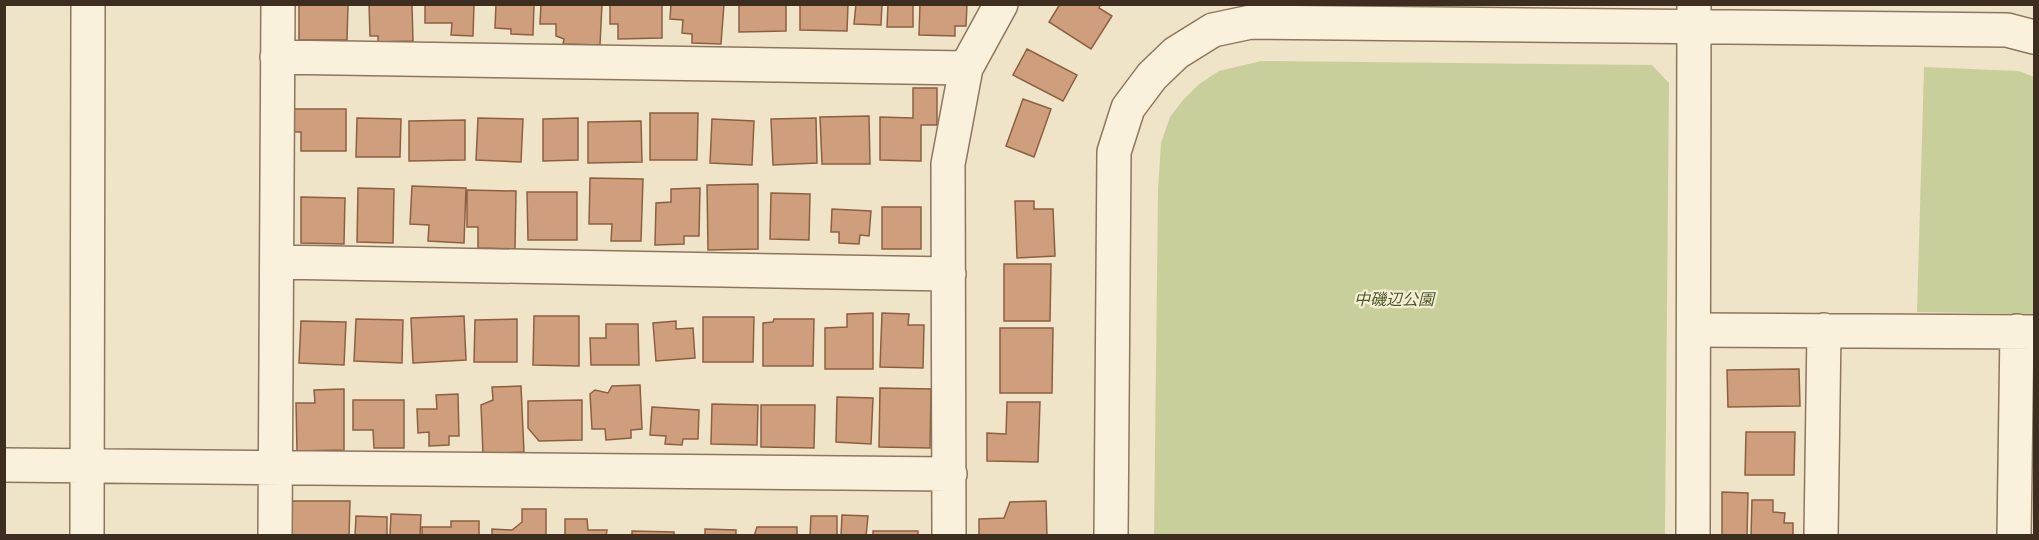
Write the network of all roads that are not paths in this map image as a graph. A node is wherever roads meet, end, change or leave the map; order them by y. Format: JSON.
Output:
{"nodes":[{"id":1,"x":88,"y":4,"type":"edge"},
{"id":2,"x":278,"y":4,"type":"edge"},
{"id":3,"x":1001,"y":4,"type":"edge"},
{"id":4,"x":1694,"y":16,"type":"edge"},
{"id":5,"x":2034,"y":37,"type":"edge"},
{"id":6,"x":277,"y":57,"type":"junction"},
{"id":7,"x":966,"y":68,"type":"junction"},
{"id":8,"x":278,"y":262,"type":"junction"},
{"id":9,"x":949,"y":274,"type":"junction"},
{"id":10,"x":1695,"y":330,"type":"junction"},
{"id":11,"x":1824,"y":330,"type":"junction"},
{"id":12,"x":2026,"y":331,"type":"edge"},
{"id":13,"x":4,"y":465,"type":"edge"},
{"id":14,"x":87,"y":467,"type":"junction"},
{"id":15,"x":276,"y":468,"type":"junction"},
{"id":16,"x":950,"y":474,"type":"junction"},
{"id":17,"x":87,"y":536,"type":"edge"},
{"id":18,"x":275,"y":536,"type":"edge"},
{"id":19,"x":949,"y":536,"type":"edge"},
{"id":20,"x":1111,"y":536,"type":"edge"},
{"id":21,"x":1693,"y":536,"type":"edge"},
{"id":22,"x":1821,"y":536,"type":"edge"},
{"id":23,"x":2014,"y":536,"type":"edge"}],
"edges":[{"from":1,"to":14,"type":"street"},
{"from":2,"to":6,"type":"street"},
{"from":3,"to":7,"type":"street"},
{"from":4,"to":5,"type":"street"},
{"from":4,"to":10,"type":"street"},
{"from":4,"to":20,"type":"street"},
{"from":6,"to":7,"type":"street"},
{"from":6,"to":8,"type":"street"},
{"from":7,"to":9,"type":"street"},
{"from":8,"to":9,"type":"street"},
{"from":8,"to":15,"type":"street"},
{"from":9,"to":16,"type":"street"},
{"from":10,"to":11,"type":"street"},
{"from":10,"to":21,"type":"street"},
{"from":11,"to":12,"type":"street"},
{"from":11,"to":22,"type":"street"},
{"from":12,"to":23,"type":"street"},
{"from":13,"to":14,"type":"street"},
{"from":14,"to":15,"type":"street"},
{"from":14,"to":17,"type":"street"},
{"from":15,"to":16,"type":"street"},
{"from":15,"to":18,"type":"street"},
{"from":16,"to":19,"type":"street"}]}
